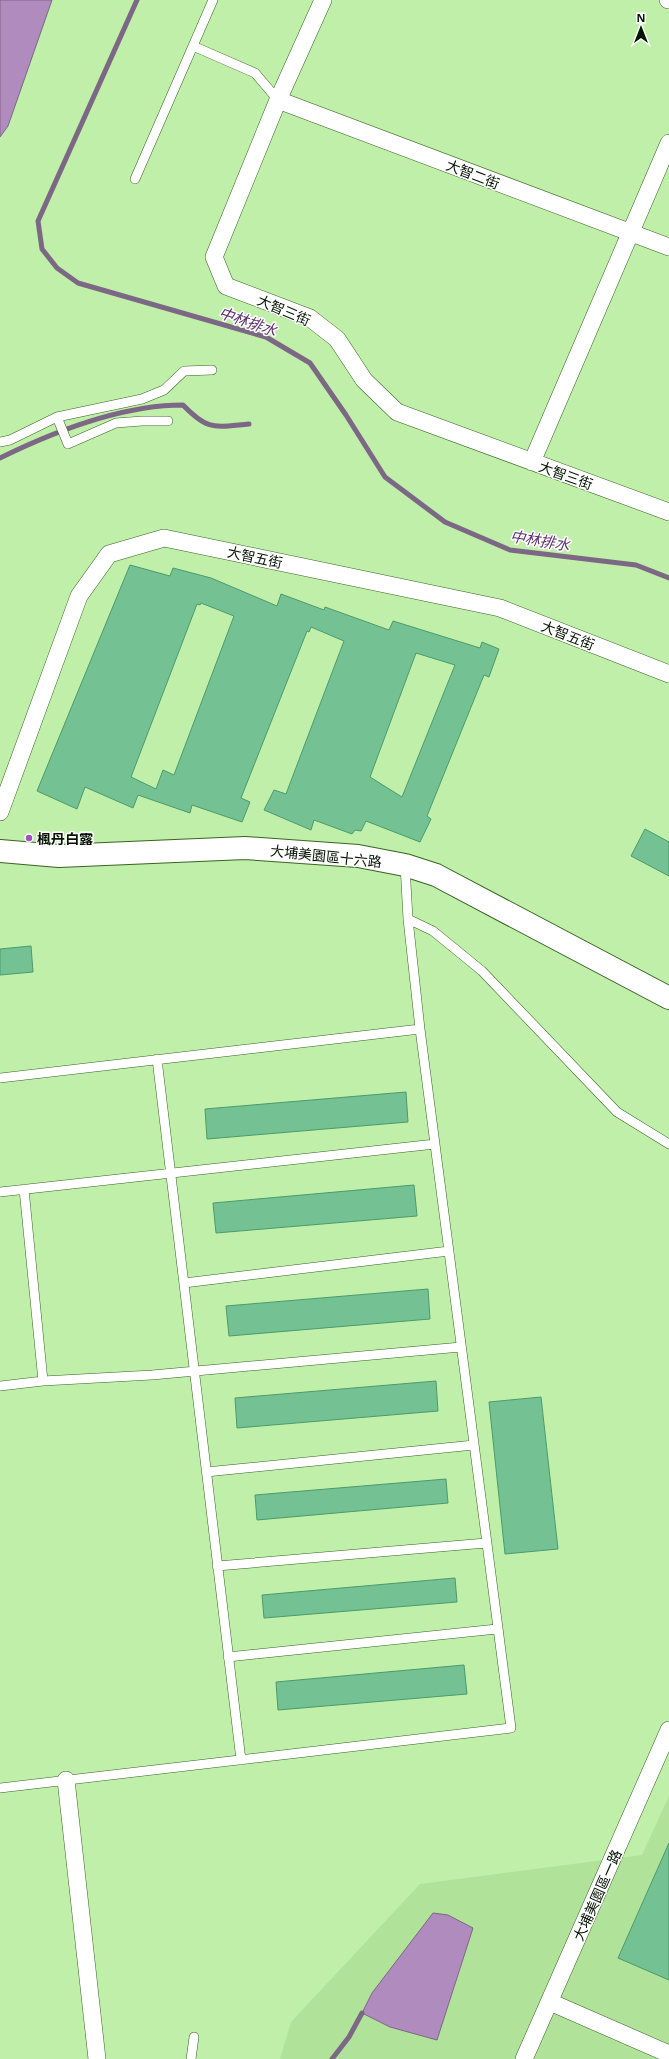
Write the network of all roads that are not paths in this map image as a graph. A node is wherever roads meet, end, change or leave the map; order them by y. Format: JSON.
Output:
{"nodes":[{"id":1,"x":213,"y":0,"type":"edge"},
{"id":2,"x":323,"y":0,"type":"edge"},
{"id":3,"x":193,"y":46,"type":"junction"},
{"id":4,"x":278,"y":100,"type":"junction"},
{"id":5,"x":669,"y":143,"type":"edge"},
{"id":6,"x":134,"y":179,"type":"dead end"},
{"id":7,"x":631,"y":233,"type":"junction"},
{"id":8,"x":669,"y":247,"type":"edge"},
{"id":9,"x":212,"y":370,"type":"dead end"},
{"id":10,"x":57,"y":417,"type":"junction"},
{"id":11,"x":168,"y":421,"type":"dead end"},
{"id":12,"x":0,"y":442,"type":"edge"},
{"id":13,"x":532,"y":462,"type":"junction"},
{"id":14,"x":669,"y":512,"type":"edge"},
{"id":15,"x":669,"y":674,"type":"edge"},
{"id":16,"x":0,"y":812,"type":"edge"},
{"id":17,"x":0,"y":851,"type":"edge"},
{"id":18,"x":405,"y":865,"type":"junction"},
{"id":19,"x":408,"y":919,"type":"junction"},
{"id":20,"x":669,"y":998,"type":"edge"},
{"id":21,"x":420,"y":1028,"type":"junction"},
{"id":22,"x":158,"y":1059,"type":"junction"},
{"id":23,"x":0,"y":1078,"type":"edge"},
{"id":24,"x":435,"y":1144,"type":"junction"},
{"id":25,"x":669,"y":1144,"type":"edge"},
{"id":26,"x":171,"y":1173,"type":"junction"},
{"id":27,"x":24,"y":1189,"type":"junction"},
{"id":28,"x":0,"y":1192,"type":"edge"},
{"id":29,"x":449,"y":1251,"type":"junction"},
{"id":30,"x":184,"y":1283,"type":"junction"},
{"id":31,"x":461,"y":1347,"type":"junction"},
{"id":32,"x":194,"y":1370,"type":"junction"},
{"id":33,"x":43,"y":1382,"type":"junction"},
{"id":34,"x":0,"y":1386,"type":"edge"},
{"id":35,"x":474,"y":1445,"type":"junction"},
{"id":36,"x":206,"y":1472,"type":"junction"},
{"id":37,"x":486,"y":1543,"type":"junction"},
{"id":38,"x":217,"y":1566,"type":"junction"},
{"id":39,"x":497,"y":1629,"type":"junction"},
{"id":40,"x":228,"y":1657,"type":"junction"},
{"id":41,"x":669,"y":1730,"type":"edge"},
{"id":42,"x":242,"y":1760,"type":"junction"},
{"id":43,"x":66,"y":1780,"type":"junction"},
{"id":44,"x":0,"y":1788,"type":"edge"},
{"id":45,"x":550,"y":2002,"type":"junction"},
{"id":46,"x":194,"y":2037,"type":"dead end"},
{"id":47,"x":669,"y":2054,"type":"edge"},
{"id":48,"x":97,"y":2059,"type":"edge"},
{"id":49,"x":191,"y":2059,"type":"edge"},
{"id":50,"x":524,"y":2059,"type":"edge"}],
"edges":[{"from":1,"to":3,"type":"lane"},
{"from":2,"to":4,"type":"street","name":"大智三街"},
{"from":3,"to":4,"type":"lane"},
{"from":3,"to":6,"type":"lane"},
{"from":4,"to":7,"type":"street","name":"大智二街"},
{"from":4,"to":13,"type":"street","name":"大智三街"},
{"from":5,"to":7,"type":"street"},
{"from":7,"to":8,"type":"street","name":"大智二街"},
{"from":7,"to":13,"type":"street"},
{"from":9,"to":10,"type":"lane"},
{"from":10,"to":11,"type":"lane"},
{"from":10,"to":12,"type":"lane"},
{"from":13,"to":14,"type":"street","name":"大智三街"},
{"from":15,"to":16,"type":"street","name":"大智五街"},
{"from":17,"to":18,"type":"street","name":"大埔美園區十六路"},
{"from":18,"to":19,"type":"lane"},
{"from":18,"to":20,"type":"street","name":"大埔美園區十六路"},
{"from":19,"to":21,"type":"lane"},
{"from":19,"to":25,"type":"lane"},
{"from":21,"to":22,"type":"lane"},
{"from":21,"to":24,"type":"lane"},
{"from":22,"to":23,"type":"lane"},
{"from":22,"to":26,"type":"lane"},
{"from":24,"to":26,"type":"lane"},
{"from":24,"to":29,"type":"lane"},
{"from":26,"to":27,"type":"lane"},
{"from":26,"to":30,"type":"lane"},
{"from":27,"to":28,"type":"lane"},
{"from":27,"to":33,"type":"lane"},
{"from":29,"to":30,"type":"lane"},
{"from":29,"to":31,"type":"lane"},
{"from":30,"to":32,"type":"lane"},
{"from":31,"to":32,"type":"lane"},
{"from":31,"to":35,"type":"lane"},
{"from":32,"to":33,"type":"lane"},
{"from":32,"to":36,"type":"lane"},
{"from":33,"to":34,"type":"lane"},
{"from":35,"to":36,"type":"lane"},
{"from":35,"to":37,"type":"lane"},
{"from":36,"to":38,"type":"lane"},
{"from":37,"to":38,"type":"lane"},
{"from":37,"to":39,"type":"lane"},
{"from":38,"to":40,"type":"lane"},
{"from":39,"to":40,"type":"lane"},
{"from":39,"to":42,"type":"lane"},
{"from":40,"to":42,"type":"lane"},
{"from":41,"to":45,"type":"street","name":"大埔美園區一路"},
{"from":42,"to":43,"type":"lane"},
{"from":43,"to":44,"type":"lane"},
{"from":43,"to":48,"type":"street"},
{"from":45,"to":47,"type":"street"},
{"from":45,"to":50,"type":"street","name":"大埔美園區一路"},
{"from":46,"to":49,"type":"lane"}]}
